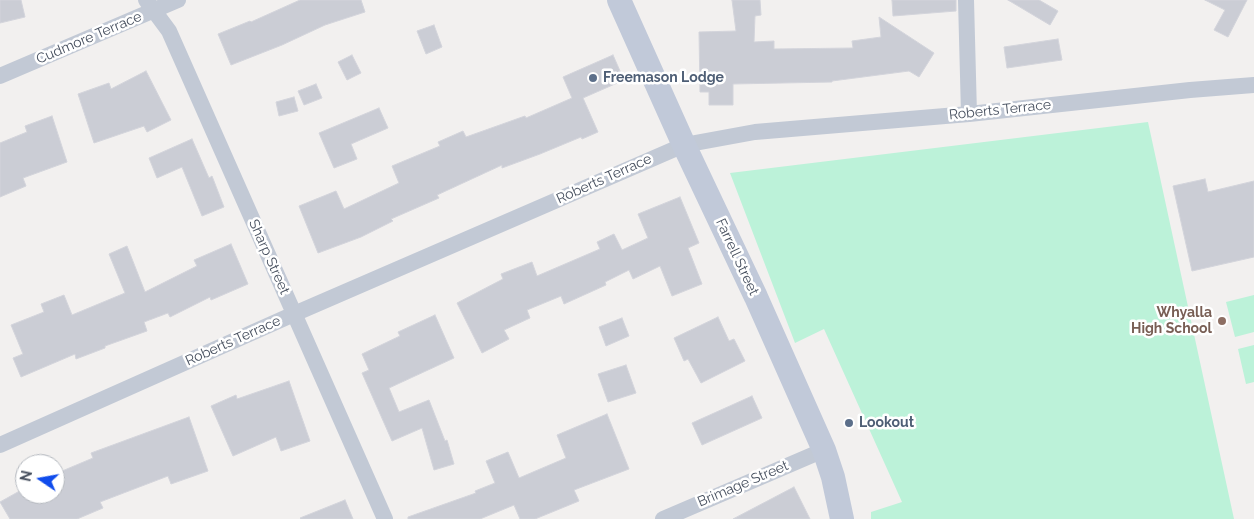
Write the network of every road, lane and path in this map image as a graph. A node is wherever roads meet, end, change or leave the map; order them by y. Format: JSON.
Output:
{"nodes":[{"id":1,"x":178,"y":0,"type":"edge"},
{"id":2,"x":619,"y":0,"type":"edge"},
{"id":3,"x":966,"y":0,"type":"edge"},
{"id":4,"x":150,"y":5,"type":"edge"},
{"id":5,"x":0,"y":76,"type":"edge"},
{"id":6,"x":1254,"y":85,"type":"edge"},
{"id":7,"x":969,"y":114,"type":"junction"},
{"id":8,"x":684,"y":145,"type":"junction"},
{"id":9,"x":294,"y":314,"type":"junction"},
{"id":10,"x":0,"y":445,"type":"edge"},
{"id":11,"x":824,"y":450,"type":"junction"},
{"id":12,"x":385,"y":519,"type":"edge"},
{"id":13,"x":663,"y":519,"type":"edge"},
{"id":14,"x":842,"y":519,"type":"edge"}],
"edges":[{"from":1,"to":4,"type":"street","name":"Cudmore Terrace"},
{"from":2,"to":8,"type":"main road","name":"Farrell Street"},
{"from":3,"to":7,"type":"street"},
{"from":4,"to":5,"type":"street","name":"Cudmore Terrace"},
{"from":4,"to":9,"type":"street","name":"Sharp Street"},
{"from":6,"to":7,"type":"street","name":"Roberts Terrace"},
{"from":7,"to":8,"type":"street","name":"Roberts Terrace"},
{"from":8,"to":9,"type":"street","name":"Roberts Terrace"},
{"from":8,"to":11,"type":"main road","name":"Farrell Street"},
{"from":9,"to":10,"type":"street","name":"Roberts Terrace"},
{"from":9,"to":12,"type":"street","name":"Sharp Street"},
{"from":11,"to":13,"type":"street","name":"Brimage Street"},
{"from":11,"to":14,"type":"main road","name":"Farrell Street"}]}
